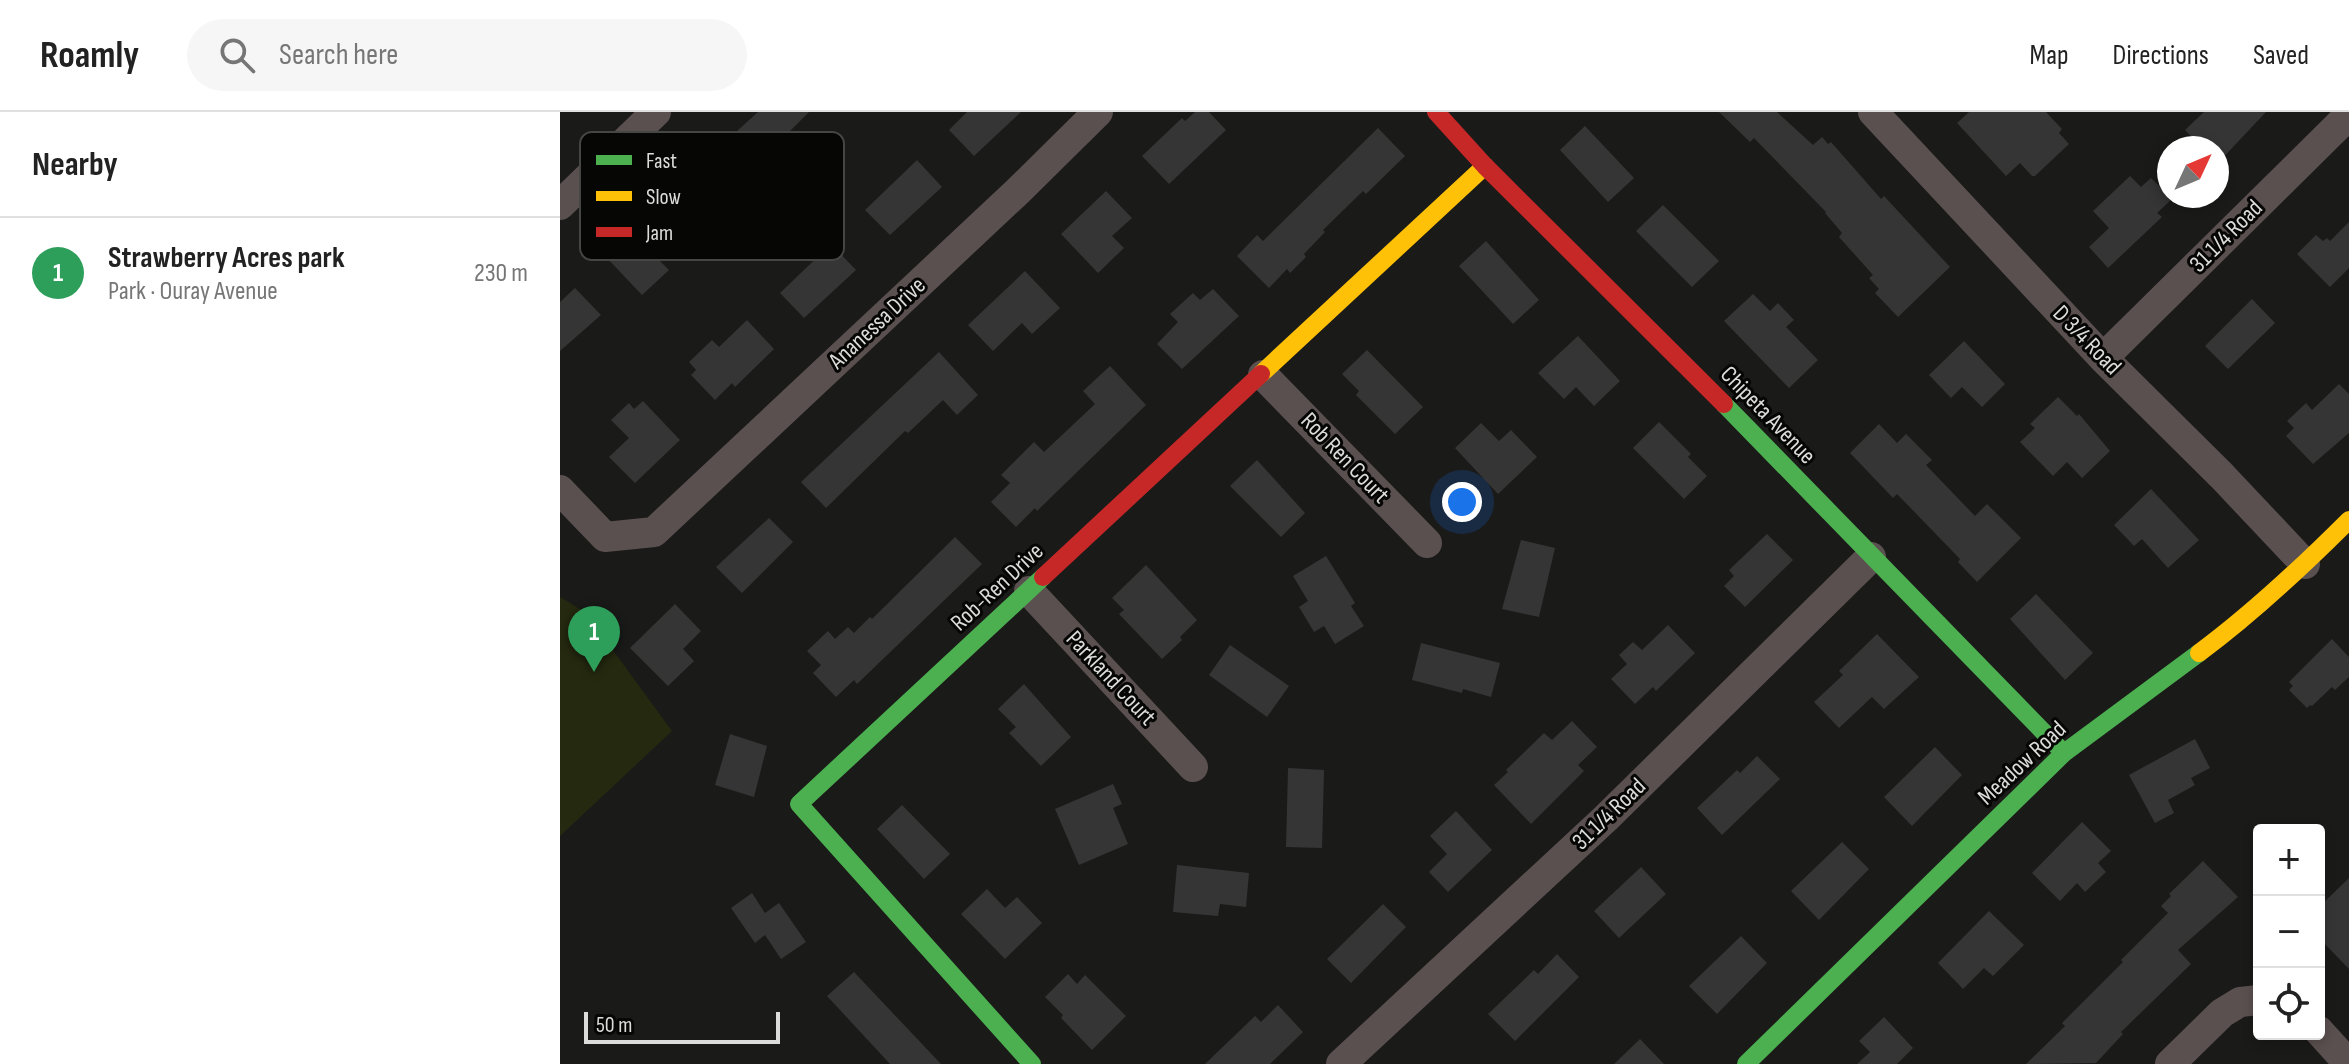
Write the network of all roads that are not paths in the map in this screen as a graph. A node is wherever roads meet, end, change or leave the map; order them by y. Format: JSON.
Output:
{"nodes":[{"id":1,"x":656,"y":112,"type":"edge"},
{"id":2,"x":1098,"y":112,"type":"edge"},
{"id":3,"x":1436,"y":112,"type":"edge"},
{"id":4,"x":1873,"y":112,"type":"edge"},
{"id":5,"x":2349,"y":115,"type":"edge"},
{"id":6,"x":635,"y":132,"type":"edge"},
{"id":7,"x":1485,"y":166,"type":"junction"},
{"id":8,"x":580,"y":186,"type":"edge"},
{"id":9,"x":560,"y":205,"type":"edge"},
{"id":10,"x":2103,"y":358,"type":"junction"},
{"id":11,"x":1263,"y":375,"type":"junction"},
{"id":12,"x":560,"y":490,"type":"edge"},
{"id":13,"x":2349,"y":520,"type":"edge"},
{"id":14,"x":1427,"y":543,"type":"dead end"},
{"id":15,"x":1871,"y":557,"type":"junction"},
{"id":16,"x":2305,"y":564,"type":"junction"},
{"id":17,"x":1029,"y":591,"type":"junction"},
{"id":18,"x":2064,"y":753,"type":"junction"},
{"id":19,"x":1193,"y":767,"type":"dead end"},
{"id":20,"x":2253,"y":1001,"type":"edge"},
{"id":21,"x":2325,"y":1038,"type":"edge"},
{"id":22,"x":1032,"y":1064,"type":"edge"},
{"id":23,"x":1341,"y":1064,"type":"edge"},
{"id":24,"x":1746,"y":1064,"type":"edge"},
{"id":25,"x":2170,"y":1064,"type":"edge"},
{"id":26,"x":2349,"y":1064,"type":"edge"}],
"edges":[{"from":1,"to":6,"type":"street"},
{"from":2,"to":12,"type":"street","name":"Ananessa Drive"},
{"from":3,"to":7,"type":"street","name":"Chipeta Avenue"},
{"from":4,"to":10,"type":"street","name":"D 3/4 Road"},
{"from":5,"to":10,"type":"street","name":"31 1/4 Road"},
{"from":7,"to":11,"type":"street","name":"Rob-Ren Drive"},
{"from":7,"to":15,"type":"street","name":"Chipeta Avenue"},
{"from":8,"to":9,"type":"street"},
{"from":10,"to":16,"type":"street","name":"D 3/4 Road"},
{"from":11,"to":14,"type":"street","name":"Rob Ren Court"},
{"from":11,"to":17,"type":"street","name":"Rob-Ren Drive"},
{"from":13,"to":16,"type":"street","name":"Meadow Road"},
{"from":15,"to":18,"type":"street","name":"Chipeta Avenue"},
{"from":15,"to":23,"type":"street","name":"31 1/4 Road"},
{"from":16,"to":18,"type":"street","name":"Meadow Road"},
{"from":17,"to":19,"type":"street","name":"Parkland Court"},
{"from":17,"to":22,"type":"street","name":"Rob-Ren Drive"},
{"from":18,"to":24,"type":"street","name":"Meadow Road"},
{"from":20,"to":25,"type":"street"},
{"from":21,"to":26,"type":"street"}]}
